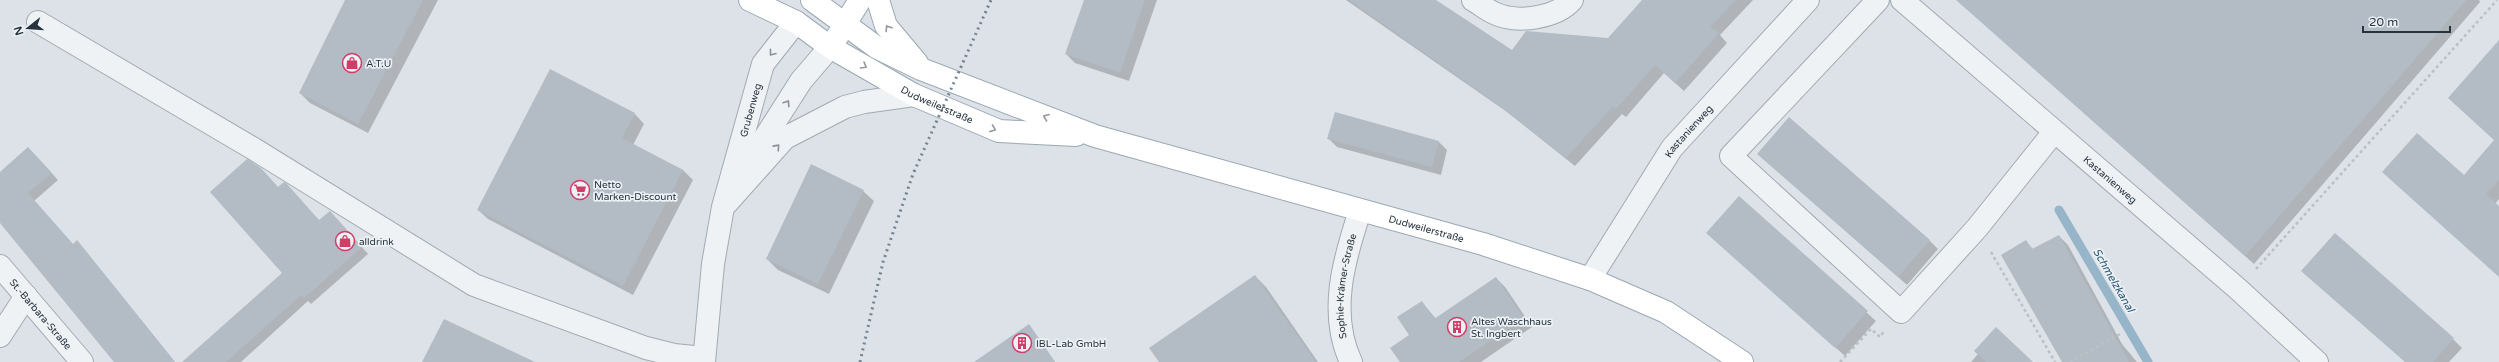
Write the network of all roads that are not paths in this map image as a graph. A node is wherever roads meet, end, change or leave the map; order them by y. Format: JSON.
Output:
{"nodes":[{"id":1,"x":750,"y":0,"type":"edge"},
{"id":2,"x":860,"y":0,"type":"edge"},
{"id":3,"x":878,"y":0,"type":"edge"},
{"id":4,"x":1473,"y":0,"type":"edge"},
{"id":5,"x":1572,"y":0,"type":"edge"},
{"id":6,"x":1808,"y":0,"type":"edge"},
{"id":7,"x":1878,"y":0,"type":"edge"},
{"id":8,"x":1902,"y":0,"type":"edge"},
{"id":9,"x":814,"y":1,"type":"edge"},
{"id":10,"x":38,"y":22,"type":"dead end"},
{"id":11,"x":796,"y":22,"type":"junction"},
{"id":12,"x":846,"y":25,"type":"junction"},
{"id":13,"x":830,"y":47,"type":"junction"},
{"id":14,"x":921,"y":69,"type":"junction"},
{"id":15,"x":914,"y":96,"type":"junction"},
{"id":16,"x":2054,"y":132,"type":"junction"},
{"id":17,"x":1095,"y":136,"type":"junction"},
{"id":18,"x":723,"y":207,"type":"junction"},
{"id":19,"x":1360,"y":211,"type":"junction"},
{"id":20,"x":0,"y":266,"type":"edge"},
{"id":21,"x":1590,"y":279,"type":"junction"},
{"id":22,"x":26,"y":296,"type":"junction"},
{"id":23,"x":0,"y":336,"type":"edge"},
{"id":24,"x":704,"y":360,"type":"edge"},
{"id":25,"x":82,"y":362,"type":"edge"},
{"id":26,"x":1351,"y":362,"type":"edge"},
{"id":27,"x":1742,"y":362,"type":"edge"},
{"id":28,"x":2317,"y":362,"type":"edge"}],
"edges":[{"from":1,"to":11,"type":"main road","name":"Dudweilerstraße"},
{"from":2,"to":12,"type":"main road"},
{"from":14,"to":3,"type":"main road","one_way":true},
{"from":4,"to":5,"type":"street"},
{"from":6,"to":21,"type":"street","name":"Kastanienweg"},
{"from":7,"to":16,"type":"street"},
{"from":8,"to":16,"type":"street","name":"Kastanienweg"},
{"from":9,"to":11,"type":"main road"},
{"from":9,"to":12,"type":"main road","name":"Dudweilerstraße"},
{"from":10,"to":24,"type":"street"},
{"from":11,"to":13,"type":"main road","name":"Dudweilerstraße"},
{"from":11,"to":18,"type":"street","name":"Grubenweg","one_way":true},
{"from":12,"to":13,"type":"main road"},
{"from":12,"to":14,"type":"main road","name":"Dudweilerstraße"},
{"from":13,"to":15,"type":"main road","name":"Dudweilerstraße","one_way":true},
{"from":18,"to":13,"type":"street","name":"Grubenweg","one_way":true},
{"from":17,"to":14,"type":"main road","name":"Dudweilerstraße","one_way":true},
{"from":15,"to":17,"type":"main road","name":"Dudweilerstraße","one_way":true},
{"from":18,"to":15,"type":"street","one_way":true},
{"from":16,"to":28,"type":"street","name":"Kastanienweg"},
{"from":17,"to":19,"type":"main road","name":"Dudweilerstraße"},
{"from":18,"to":24,"type":"street","name":"Grubenweg"},
{"from":19,"to":21,"type":"main road","name":"Dudweilerstraße"},
{"from":19,"to":26,"type":"street","name":"Sophie-Krämer-Straße"},
{"from":20,"to":22,"type":"street","name":"St.-Barbara-Straße"},
{"from":21,"to":27,"type":"main road","name":"Dudweilerstraße"},
{"from":22,"to":23,"type":"street"},
{"from":22,"to":25,"type":"street","name":"St.-Barbara-Straße"}]}
